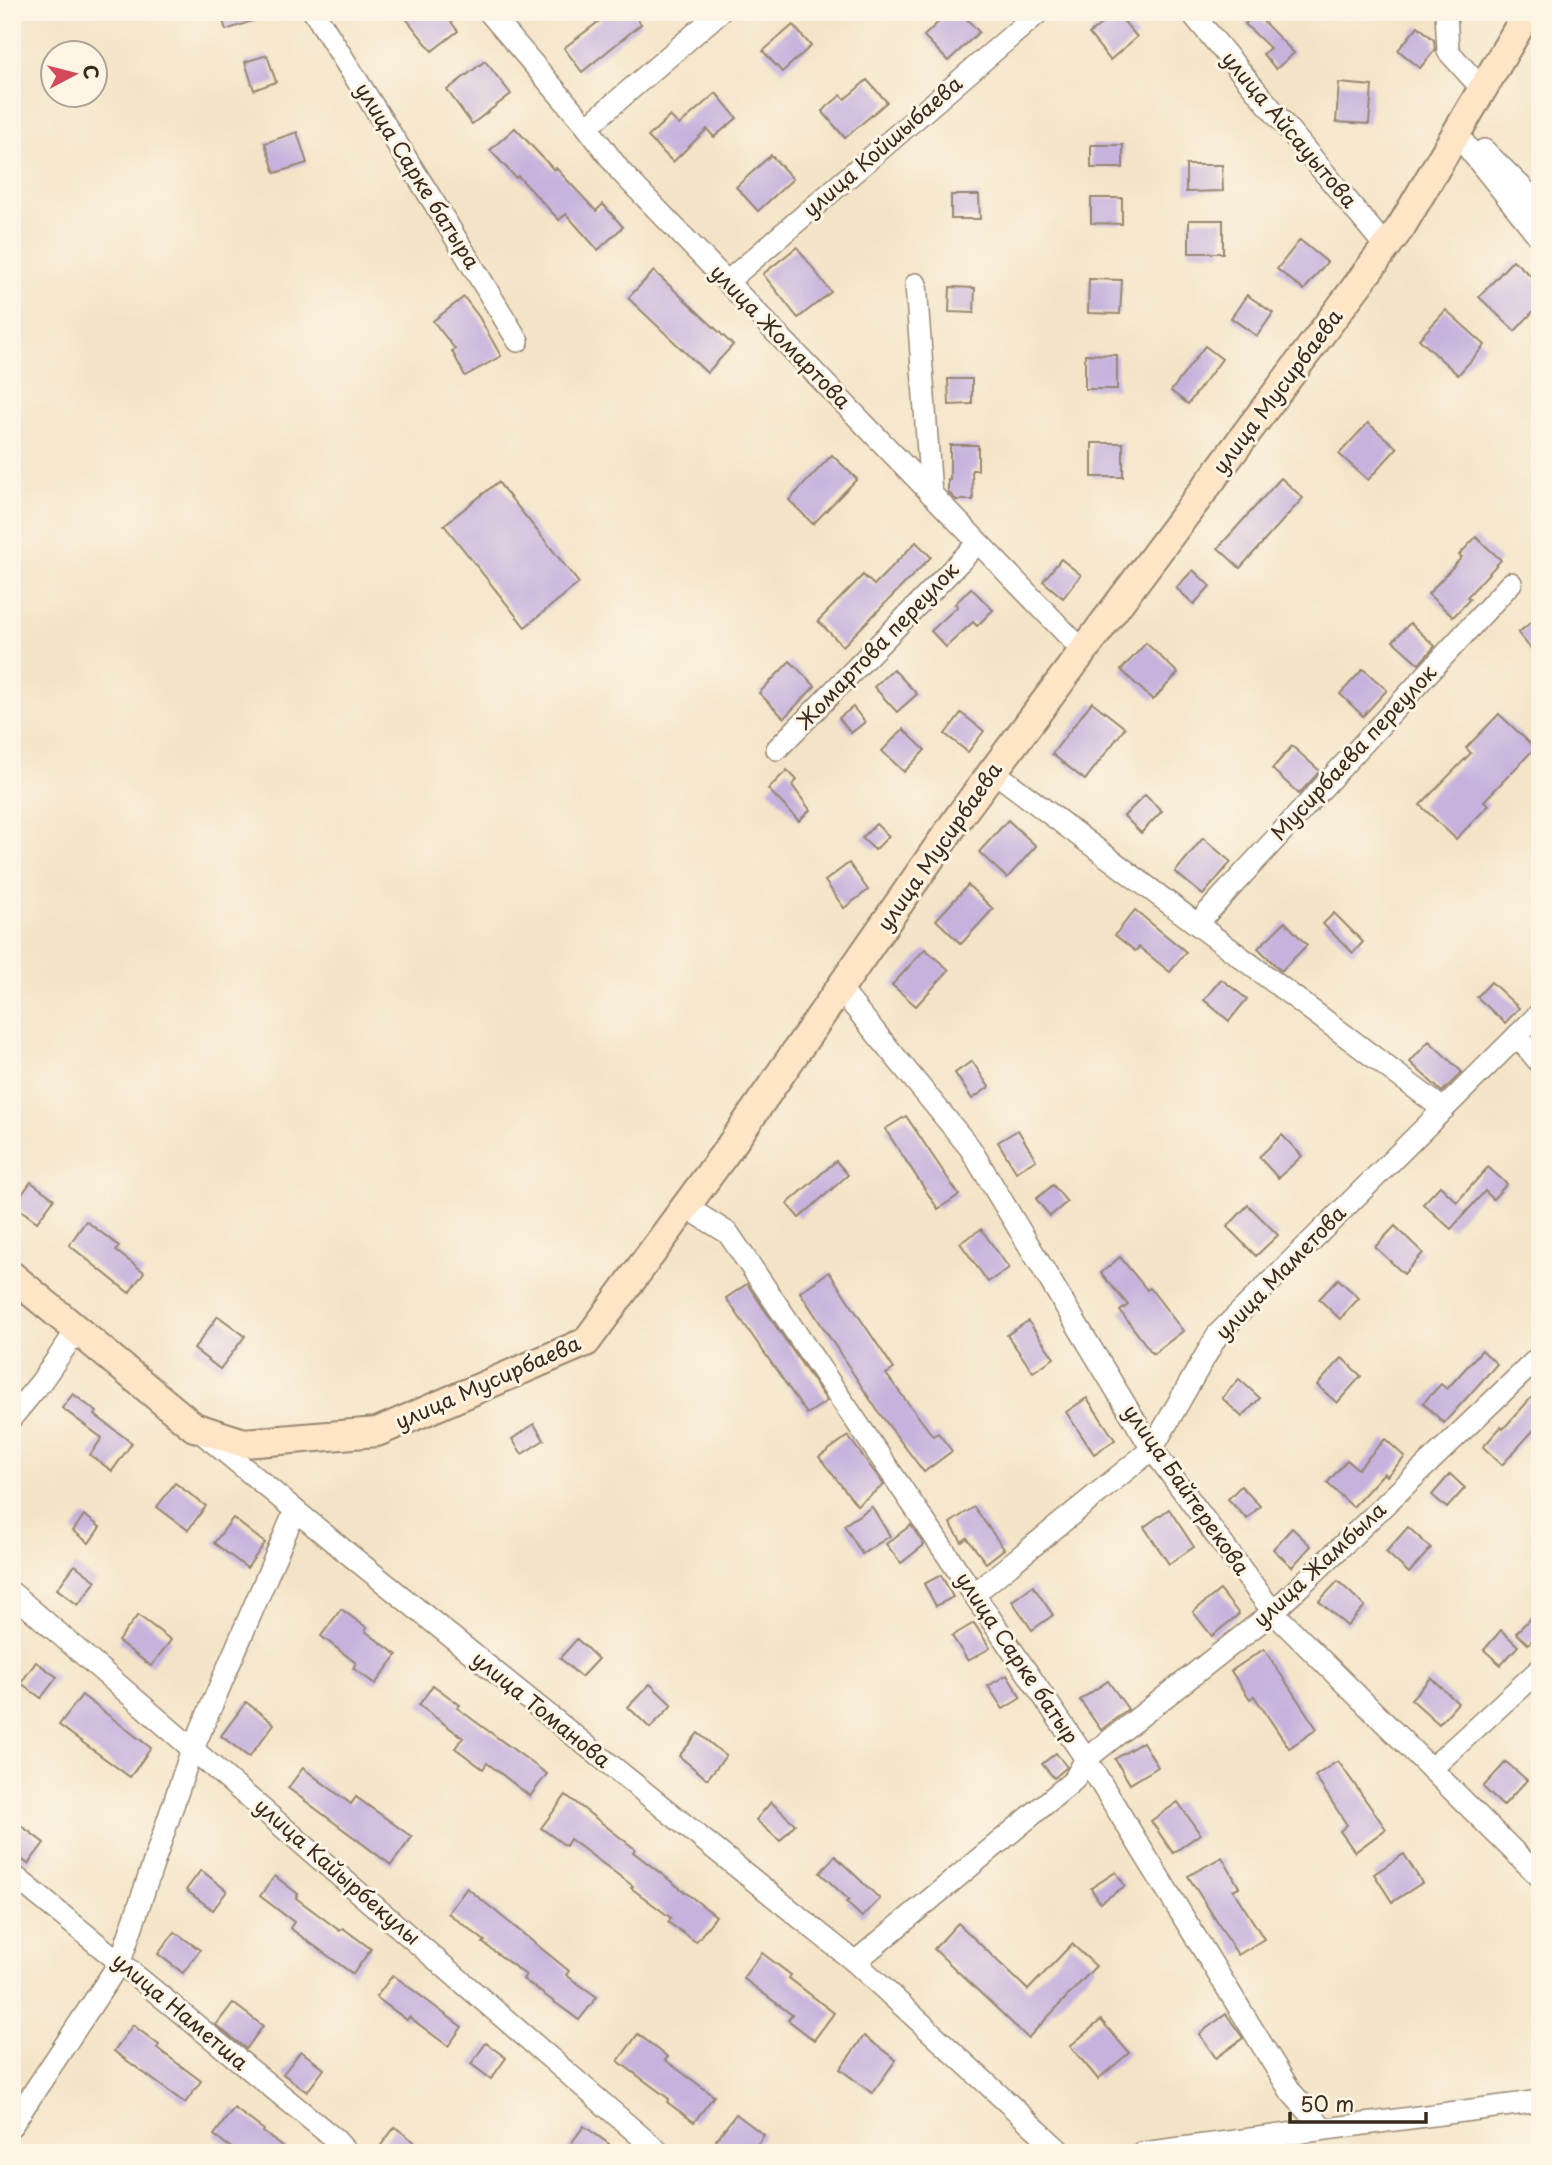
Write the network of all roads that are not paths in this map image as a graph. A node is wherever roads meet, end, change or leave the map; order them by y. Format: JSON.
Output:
{"nodes":[{"id":1,"x":314,"y":12,"type":"edge"},
{"id":2,"x":489,"y":12,"type":"edge"},
{"id":3,"x":720,"y":12,"type":"edge"},
{"id":4,"x":1040,"y":12,"type":"edge"},
{"id":5,"x":1191,"y":12,"type":"edge"},
{"id":6,"x":1446,"y":12,"type":"edge"},
{"id":7,"x":1528,"y":12,"type":"edge"},
{"id":8,"x":1482,"y":89,"type":"junction"},
{"id":9,"x":587,"y":127,"type":"junction"},
{"id":10,"x":1459,"y":130,"type":"junction"},
{"id":11,"x":1540,"y":205,"type":"edge"},
{"id":12,"x":1540,"y":238,"type":"edge"},
{"id":13,"x":1386,"y":247,"type":"junction"},
{"id":14,"x":727,"y":282,"type":"junction"},
{"id":15,"x":916,"y":284,"type":"dead end"},
{"id":16,"x":518,"y":341,"type":"dead end"},
{"id":17,"x":931,"y":494,"type":"junction"},
{"id":18,"x":978,"y":543,"type":"junction"},
{"id":19,"x":1511,"y":583,"type":"dead end"},
{"id":20,"x":1083,"y":651,"type":"junction"},
{"id":21,"x":777,"y":749,"type":"dead end"},
{"id":22,"x":993,"y":771,"type":"junction"},
{"id":23,"x":1197,"y":924,"type":"junction"},
{"id":24,"x":839,"y":989,"type":"junction"},
{"id":25,"x":1540,"y":1013,"type":"edge"},
{"id":26,"x":1517,"y":1036,"type":"junction"},
{"id":27,"x":1540,"y":1063,"type":"edge"},
{"id":28,"x":1443,"y":1109,"type":"junction"},
{"id":29,"x":685,"y":1207,"type":"junction"},
{"id":30,"x":12,"y":1276,"type":"edge"},
{"id":31,"x":77,"y":1330,"type":"junction"},
{"id":32,"x":1540,"y":1356,"type":"edge"},
{"id":33,"x":12,"y":1418,"type":"edge"},
{"id":34,"x":194,"y":1427,"type":"junction"},
{"id":35,"x":1152,"y":1449,"type":"junction"},
{"id":36,"x":295,"y":1511,"type":"junction"},
{"id":37,"x":12,"y":1593,"type":"edge"},
{"id":38,"x":974,"y":1594,"type":"junction"},
{"id":39,"x":1273,"y":1612,"type":"junction"},
{"id":40,"x":1540,"y":1669,"type":"edge"},
{"id":41,"x":193,"y":1748,"type":"junction"},
{"id":42,"x":1086,"y":1759,"type":"junction"},
{"id":43,"x":1432,"y":1769,"type":"junction"},
{"id":44,"x":12,"y":1874,"type":"edge"},
{"id":45,"x":1540,"y":1877,"type":"edge"},
{"id":46,"x":120,"y":1962,"type":"junction"},
{"id":47,"x":855,"y":1962,"type":"junction"},
{"id":48,"x":1540,"y":2102,"type":"edge"},
{"id":49,"x":12,"y":2125,"type":"edge"},
{"id":50,"x":1324,"y":2129,"type":"junction"},
{"id":51,"x":347,"y":2153,"type":"edge"},
{"id":52,"x":660,"y":2153,"type":"edge"},
{"id":53,"x":1062,"y":2153,"type":"edge"},
{"id":54,"x":1143,"y":2153,"type":"edge"}],
"edges":[{"from":1,"to":16,"type":"street","name":"улица Сарке батыра"},
{"from":2,"to":9,"type":"street","name":"улица Жомартова"},
{"from":3,"to":9,"type":"street"},
{"from":4,"to":14,"type":"street","name":"улица Койшыбаева"},
{"from":5,"to":13,"type":"street","name":"улица Айсауытова"},
{"from":6,"to":8,"type":"street"},
{"from":7,"to":8,"type":"street","name":"улица Мусирбаева"},
{"from":8,"to":10,"type":"street","name":"улица Мусирбаева"},
{"from":9,"to":14,"type":"street","name":"улица Жомартова"},
{"from":10,"to":11,"type":"street"},
{"from":10,"to":12,"type":"street"},
{"from":10,"to":13,"type":"street","name":"улица Мусирбаева"},
{"from":13,"to":20,"type":"street","name":"улица Мусирбаева"},
{"from":14,"to":17,"type":"street","name":"улица Жомартова"},
{"from":15,"to":17,"type":"street"},
{"from":17,"to":18,"type":"street","name":"улица Жомартова"},
{"from":18,"to":20,"type":"street","name":"улица Жомартова"},
{"from":18,"to":21,"type":"street","name":"Жомартова переулок"},
{"from":19,"to":23,"type":"street","name":"Мусирбаева переулок"},
{"from":20,"to":22,"type":"street","name":"улица Мусирбаева"},
{"from":22,"to":23,"type":"street"},
{"from":22,"to":24,"type":"street","name":"улица Мусирбаева"},
{"from":23,"to":28,"type":"street"},
{"from":24,"to":29,"type":"street","name":"улица Мусирбаева"},
{"from":24,"to":35,"type":"street","name":"улица Байтерекова"},
{"from":25,"to":26,"type":"street","name":"улица Маметова"},
{"from":26,"to":27,"type":"street"},
{"from":26,"to":28,"type":"street","name":"улица Маметова"},
{"from":28,"to":35,"type":"street","name":"улица Маметова"},
{"from":29,"to":34,"type":"street","name":"улица Мусирбаева"},
{"from":29,"to":38,"type":"street","name":"улица Сарке батыр"},
{"from":30,"to":31,"type":"street","name":"улица Томанова"},
{"from":31,"to":33,"type":"street"},
{"from":31,"to":34,"type":"street","name":"улица Томанова"},
{"from":32,"to":39,"type":"street","name":"улица Жамбыла"},
{"from":34,"to":36,"type":"street","name":"улица Томанова"},
{"from":35,"to":38,"type":"street","name":"улица Маметова"},
{"from":35,"to":39,"type":"street","name":"улица Байтерекова"},
{"from":36,"to":41,"type":"street"},
{"from":36,"to":47,"type":"street","name":"улица Томанова"},
{"from":37,"to":41,"type":"street","name":"улица Кайырбекулы"},
{"from":38,"to":42,"type":"street","name":"улица Сарке батыр"},
{"from":39,"to":42,"type":"street","name":"улица Жамбыла"},
{"from":39,"to":43,"type":"street","name":"улица Байтерекова"},
{"from":40,"to":43,"type":"street"},
{"from":41,"to":46,"type":"street"},
{"from":41,"to":52,"type":"street","name":"улица Кайырбекулы"},
{"from":42,"to":47,"type":"street","name":"улица Жамбыла"},
{"from":42,"to":50,"type":"street","name":"улица Сарке батыр"},
{"from":43,"to":45,"type":"street","name":"улица Байтерекова"},
{"from":44,"to":46,"type":"street","name":"улица Наметша"},
{"from":46,"to":49,"type":"street"},
{"from":46,"to":51,"type":"street","name":"улица Наметша"},
{"from":47,"to":53,"type":"street","name":"улица Томанова"},
{"from":48,"to":50,"type":"street"},
{"from":50,"to":54,"type":"street"}]}
